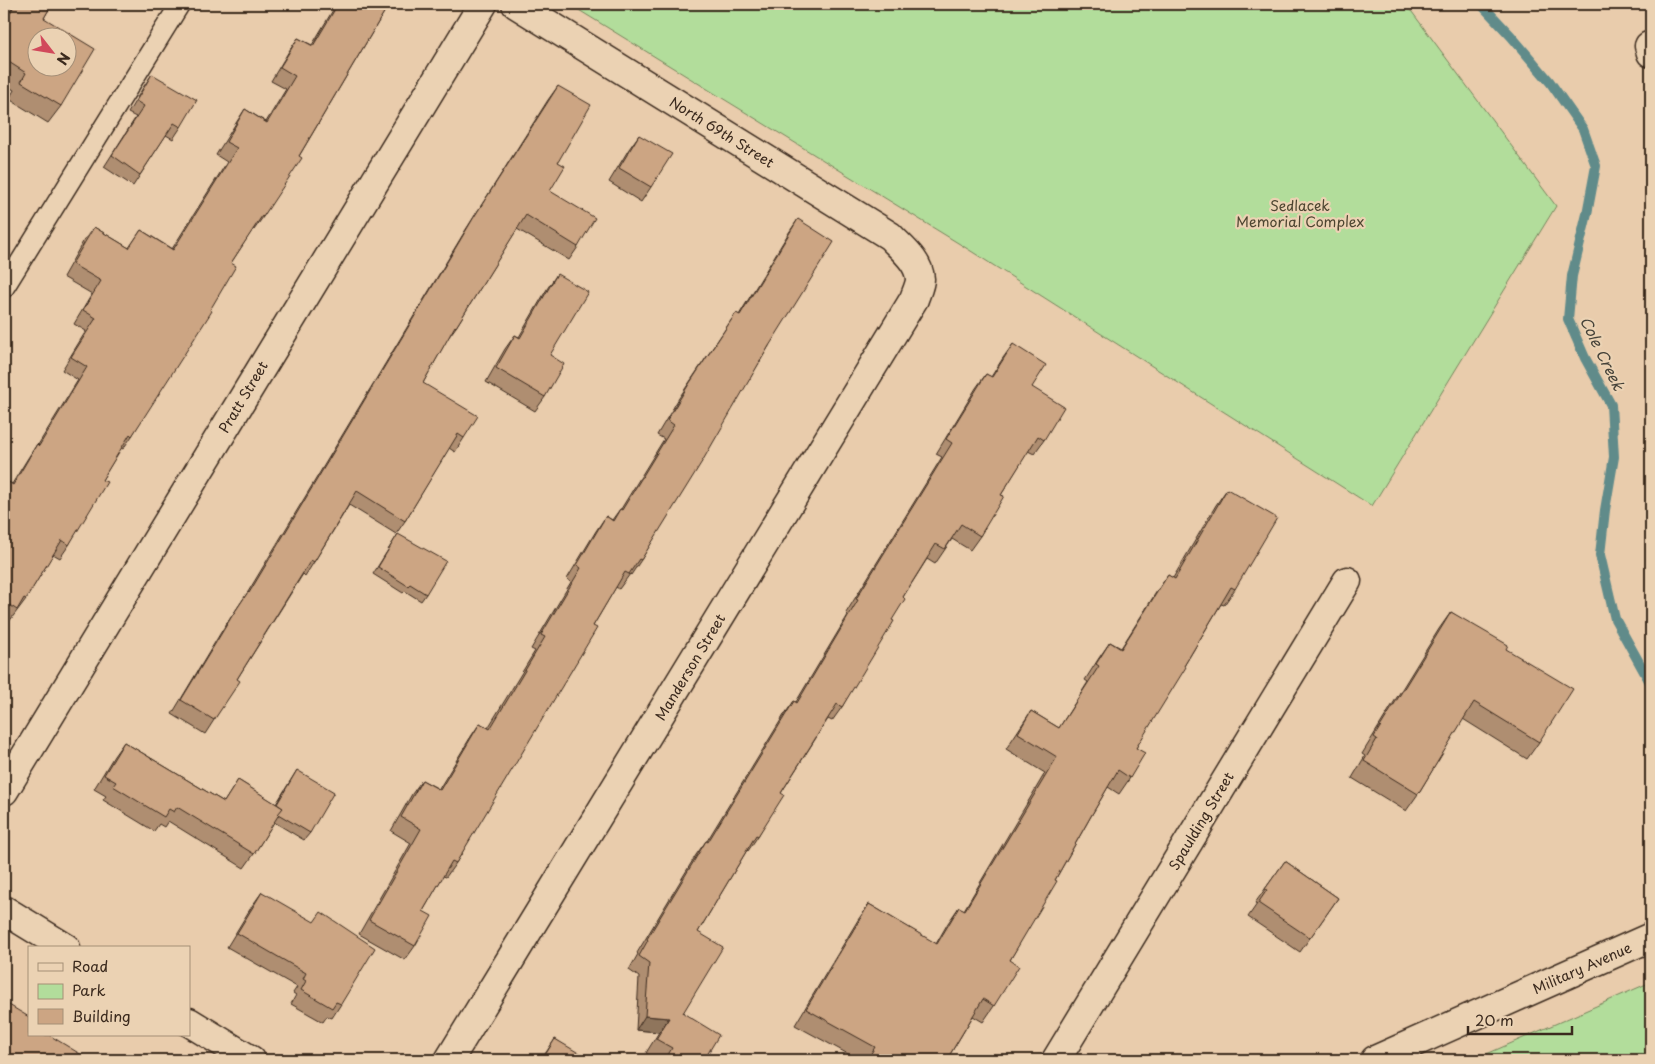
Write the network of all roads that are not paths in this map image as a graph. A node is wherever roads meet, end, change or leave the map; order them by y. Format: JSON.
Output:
{"nodes":[{"id":1,"x":180,"y":4,"type":"edge"},
{"id":2,"x":483,"y":4,"type":"edge"},
{"id":3,"x":516,"y":4,"type":"edge"},
{"id":4,"x":918,"y":270,"type":"joint"},
{"id":5,"x":4,"y":288,"type":"edge"},
{"id":6,"x":1347,"y":581,"type":"dead end"},
{"id":7,"x":4,"y":791,"type":"edge"},
{"id":8,"x":4,"y":910,"type":"edge"},
{"id":9,"x":1651,"y":937,"type":"edge"},
{"id":10,"x":63,"y":946,"type":"edge"},
{"id":11,"x":190,"y":1023,"type":"edge"},
{"id":12,"x":251,"y":1060,"type":"edge"},
{"id":13,"x":449,"y":1060,"type":"edge"},
{"id":14,"x":1056,"y":1060,"type":"edge"},
{"id":15,"x":1375,"y":1060,"type":"edge"}],
"edges":[{"from":1,"to":5,"type":"lane"},
{"from":2,"to":7,"type":"street","name":"Pratt Street"},
{"from":3,"to":4,"type":"street","name":"North 69th Street"},
{"from":4,"to":13,"type":"street","name":"Manderson Street"},
{"from":6,"to":14,"type":"street","name":"Spaulding Street"},
{"from":8,"to":10,"type":"street"},
{"from":9,"to":15,"type":"street","name":"Military Avenue"},
{"from":11,"to":12,"type":"street"}]}
